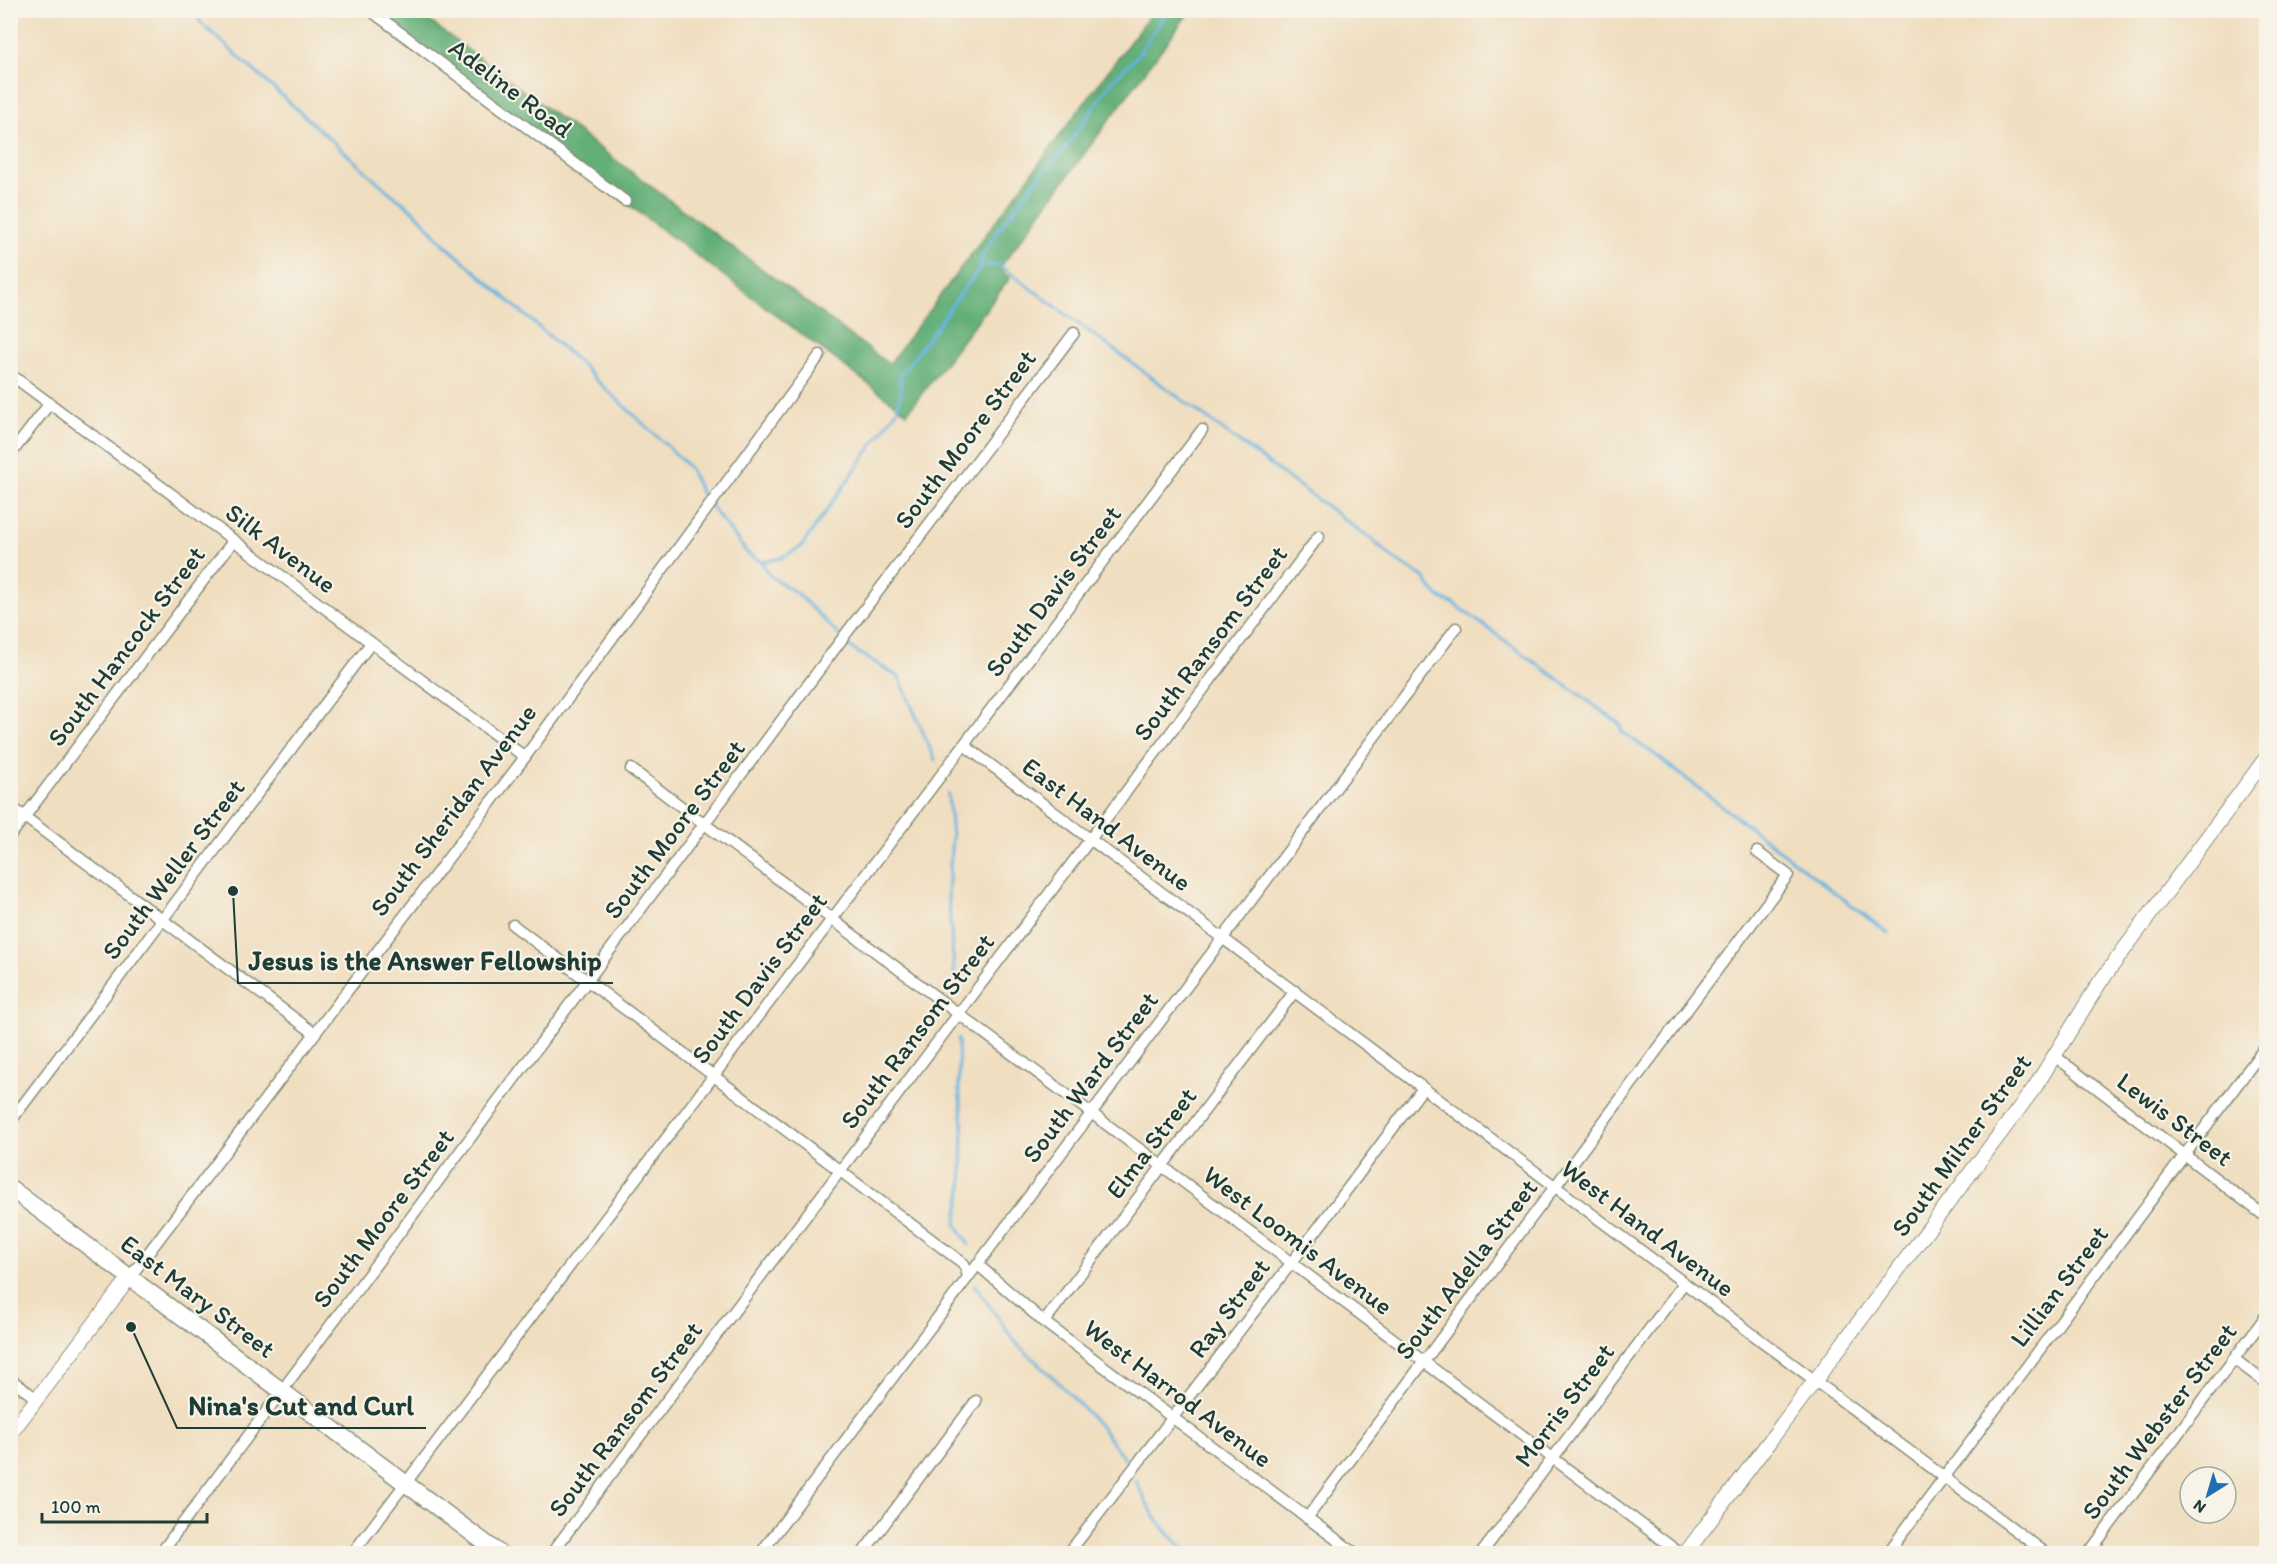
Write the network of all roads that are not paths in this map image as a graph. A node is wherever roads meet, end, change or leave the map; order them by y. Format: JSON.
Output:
{"nodes":[{"id":1,"x":370,"y":10,"type":"edge"},
{"id":2,"x":625,"y":201,"type":"dead end"},
{"id":3,"x":1074,"y":333,"type":"dead end"},
{"id":4,"x":819,"y":355,"type":"dead end"},
{"id":5,"x":10,"y":374,"type":"edge"},
{"id":6,"x":50,"y":403,"type":"junction"},
{"id":7,"x":1202,"y":430,"type":"dead end"},
{"id":8,"x":10,"y":455,"type":"edge"},
{"id":9,"x":1319,"y":536,"type":"dead end"},
{"id":10,"x":234,"y":540,"type":"junction"},
{"id":11,"x":1456,"y":628,"type":"dead end"},
{"id":12,"x":371,"y":643,"type":"junction"},
{"id":13,"x":964,"y":745,"type":"junction"},
{"id":14,"x":525,"y":757,"type":"junction"},
{"id":15,"x":2266,"y":758,"type":"edge"},
{"id":16,"x":631,"y":769,"type":"dead end"},
{"id":17,"x":10,"y":806,"type":"edge"},
{"id":18,"x":25,"y":817,"type":"junction"},
{"id":19,"x":705,"y":825,"type":"junction"},
{"id":20,"x":10,"y":836,"type":"edge"},
{"id":21,"x":1090,"y":840,"type":"junction"},
{"id":22,"x":1757,"y":852,"type":"dead end"},
{"id":23,"x":833,"y":919,"type":"junction"},
{"id":24,"x":162,"y":920,"type":"junction"},
{"id":25,"x":513,"y":925,"type":"dead end"},
{"id":26,"x":1223,"y":938,"type":"junction"},
{"id":27,"x":588,"y":981,"type":"junction"},
{"id":28,"x":1294,"y":991,"type":"junction"},
{"id":29,"x":958,"y":1015,"type":"junction"},
{"id":30,"x":314,"y":1033,"type":"junction"},
{"id":31,"x":2266,"y":1046,"type":"edge"},
{"id":32,"x":2056,"y":1056,"type":"junction"},
{"id":33,"x":714,"y":1076,"type":"junction"},
{"id":34,"x":1423,"y":1088,"type":"junction"},
{"id":35,"x":1091,"y":1113,"type":"junction"},
{"id":36,"x":10,"y":1122,"type":"edge"},
{"id":37,"x":2185,"y":1155,"type":"junction"},
{"id":38,"x":1162,"y":1166,"type":"junction"},
{"id":39,"x":840,"y":1172,"type":"junction"},
{"id":40,"x":1555,"y":1187,"type":"junction"},
{"id":41,"x":10,"y":1188,"type":"edge"},
{"id":42,"x":2266,"y":1217,"type":"edge"},
{"id":43,"x":1291,"y":1263,"type":"junction"},
{"id":44,"x":977,"y":1264,"type":"junction"},
{"id":45,"x":968,"y":1276,"type":"junction"},
{"id":46,"x":130,"y":1277,"type":"junction"},
{"id":47,"x":1684,"y":1283,"type":"junction"},
{"id":48,"x":2266,"y":1316,"type":"edge"},
{"id":49,"x":1044,"y":1322,"type":"junction"},
{"id":50,"x":2234,"y":1359,"type":"junction"},
{"id":51,"x":1424,"y":1362,"type":"junction"},
{"id":52,"x":10,"y":1379,"type":"edge"},
{"id":53,"x":1815,"y":1381,"type":"junction"},
{"id":54,"x":2266,"y":1383,"type":"edge"},
{"id":55,"x":282,"y":1390,"type":"junction"},
{"id":56,"x":37,"y":1399,"type":"junction"},
{"id":57,"x":976,"y":1401,"type":"dead end"},
{"id":58,"x":1174,"y":1417,"type":"junction"},
{"id":59,"x":10,"y":1434,"type":"edge"},
{"id":60,"x":1552,"y":1458,"type":"junction"},
{"id":61,"x":1944,"y":1477,"type":"junction"},
{"id":62,"x":405,"y":1483,"type":"junction"},
{"id":63,"x":1307,"y":1518,"type":"junction"},
{"id":64,"x":160,"y":1554,"type":"edge"},
{"id":65,"x":352,"y":1554,"type":"edge"},
{"id":66,"x":500,"y":1554,"type":"edge"},
{"id":67,"x":551,"y":1554,"type":"edge"},
{"id":68,"x":760,"y":1554,"type":"edge"},
{"id":69,"x":862,"y":1554,"type":"edge"},
{"id":70,"x":1068,"y":1554,"type":"edge"},
{"id":71,"x":1356,"y":1554,"type":"edge"},
{"id":72,"x":1481,"y":1554,"type":"edge"},
{"id":73,"x":1683,"y":1554,"type":"edge"},
{"id":74,"x":1887,"y":1554,"type":"edge"},
{"id":75,"x":2047,"y":1554,"type":"edge"},
{"id":76,"x":2088,"y":1554,"type":"edge"}],
"edges":[{"from":1,"to":2,"type":"street","name":"Adeline Road"},
{"from":3,"to":19,"type":"street","name":"South Moore Street"},
{"from":4,"to":14,"type":"street","name":"South Sheridan Avenue"},
{"from":5,"to":6,"type":"street","name":"Silk Avenue"},
{"from":6,"to":8,"type":"street"},
{"from":6,"to":10,"type":"street","name":"Silk Avenue"},
{"from":7,"to":13,"type":"street","name":"South Davis Street"},
{"from":9,"to":21,"type":"street","name":"South Ransom Street"},
{"from":10,"to":12,"type":"street","name":"Silk Avenue"},
{"from":10,"to":18,"type":"street","name":"South Hancock Street"},
{"from":11,"to":26,"type":"street","name":"South Ward Street"},
{"from":12,"to":14,"type":"street","name":"Silk Avenue"},
{"from":12,"to":24,"type":"street","name":"South Weller Street"},
{"from":13,"to":21,"type":"street","name":"East Hand Avenue"},
{"from":13,"to":23,"type":"street","name":"South Davis Street"},
{"from":14,"to":30,"type":"street","name":"South Sheridan Avenue"},
{"from":15,"to":32,"type":"street","name":"South Milner Street"},
{"from":16,"to":19,"type":"street","name":"West Loomis Avenue"},
{"from":17,"to":18,"type":"street"},
{"from":18,"to":20,"type":"street","name":"South Hancock Street"},
{"from":18,"to":24,"type":"street"},
{"from":19,"to":23,"type":"street","name":"West Loomis Avenue"},
{"from":19,"to":27,"type":"street","name":"South Moore Street"},
{"from":21,"to":26,"type":"street","name":"East Hand Avenue"},
{"from":21,"to":29,"type":"street","name":"South Ransom Street"},
{"from":22,"to":40,"type":"street","name":"South Adella Street"},
{"from":23,"to":29,"type":"street","name":"West Loomis Avenue"},
{"from":23,"to":33,"type":"street","name":"South Davis Street"},
{"from":24,"to":30,"type":"street"},
{"from":24,"to":36,"type":"street","name":"South Weller Street"},
{"from":25,"to":27,"type":"street"},
{"from":26,"to":28,"type":"street","name":"West Hand Avenue"},
{"from":26,"to":35,"type":"street","name":"South Ward Street"},
{"from":27,"to":33,"type":"street"},
{"from":27,"to":55,"type":"street","name":"South Moore Street"},
{"from":28,"to":34,"type":"street","name":"West Hand Avenue"},
{"from":28,"to":38,"type":"street","name":"Elma Street"},
{"from":29,"to":35,"type":"street","name":"West Loomis Avenue"},
{"from":29,"to":39,"type":"street","name":"South Ransom Street"},
{"from":30,"to":46,"type":"street","name":"South Sheridan Avenue"},
{"from":31,"to":37,"type":"street","name":"Lillian Street"},
{"from":32,"to":37,"type":"street","name":"Lewis Street"},
{"from":32,"to":53,"type":"street","name":"South Milner Street"},
{"from":33,"to":39,"type":"street"},
{"from":33,"to":62,"type":"street","name":"South Davis Street"},
{"from":34,"to":40,"type":"street","name":"West Hand Avenue"},
{"from":34,"to":43,"type":"street","name":"Ray Street"},
{"from":35,"to":38,"type":"street","name":"West Loomis Avenue"},
{"from":35,"to":44,"type":"street","name":"South Ward Street"},
{"from":37,"to":42,"type":"street","name":"Lewis Street"},
{"from":37,"to":61,"type":"street","name":"Lillian Street"},
{"from":38,"to":43,"type":"street","name":"West Loomis Avenue"},
{"from":38,"to":49,"type":"street","name":"Elma Street"},
{"from":39,"to":45,"type":"street"},
{"from":39,"to":67,"type":"street","name":"South Ransom Street"},
{"from":40,"to":47,"type":"street","name":"West Hand Avenue"},
{"from":40,"to":51,"type":"street","name":"South Adella Street"},
{"from":41,"to":46,"type":"main road","name":"East Mary Street"},
{"from":43,"to":51,"type":"street","name":"West Loomis Avenue"},
{"from":43,"to":58,"type":"street","name":"Ray Street"},
{"from":44,"to":45,"type":"street","name":"South Ward Street"},
{"from":44,"to":49,"type":"street","name":"West Harrod Avenue"},
{"from":45,"to":68,"type":"street","name":"South Ward Street"},
{"from":46,"to":55,"type":"main road","name":"East Mary Street"},
{"from":46,"to":56,"type":"street","name":"South Sheridan Avenue"},
{"from":47,"to":53,"type":"street","name":"West Hand Avenue"},
{"from":47,"to":60,"type":"street","name":"Morris Street"},
{"from":48,"to":50,"type":"street","name":"South Webster Street"},
{"from":49,"to":58,"type":"street","name":"West Harrod Avenue"},
{"from":50,"to":54,"type":"street"},
{"from":50,"to":76,"type":"street","name":"South Webster Street"},
{"from":51,"to":60,"type":"street","name":"West Loomis Avenue"},
{"from":51,"to":63,"type":"street","name":"South Adella Street"},
{"from":52,"to":56,"type":"street"},
{"from":53,"to":61,"type":"street","name":"West Hand Avenue"},
{"from":53,"to":73,"type":"street","name":"South Milner Street"},
{"from":55,"to":62,"type":"main road","name":"East Mary Street"},
{"from":55,"to":64,"type":"street","name":"South Moore Street"},
{"from":56,"to":59,"type":"street","name":"South Sheridan Avenue"},
{"from":57,"to":69,"type":"street"},
{"from":58,"to":63,"type":"street","name":"West Harrod Avenue"},
{"from":58,"to":70,"type":"street","name":"Ray Street"},
{"from":60,"to":72,"type":"street","name":"Morris Street"},
{"from":60,"to":73,"type":"street","name":"West Loomis Avenue"},
{"from":61,"to":74,"type":"street","name":"Lillian Street"},
{"from":61,"to":75,"type":"street","name":"West Hand Avenue"},
{"from":62,"to":65,"type":"street","name":"South Davis Street"},
{"from":62,"to":66,"type":"main road","name":"East Mary Street"},
{"from":63,"to":71,"type":"street","name":"West Harrod Avenue"}]}
